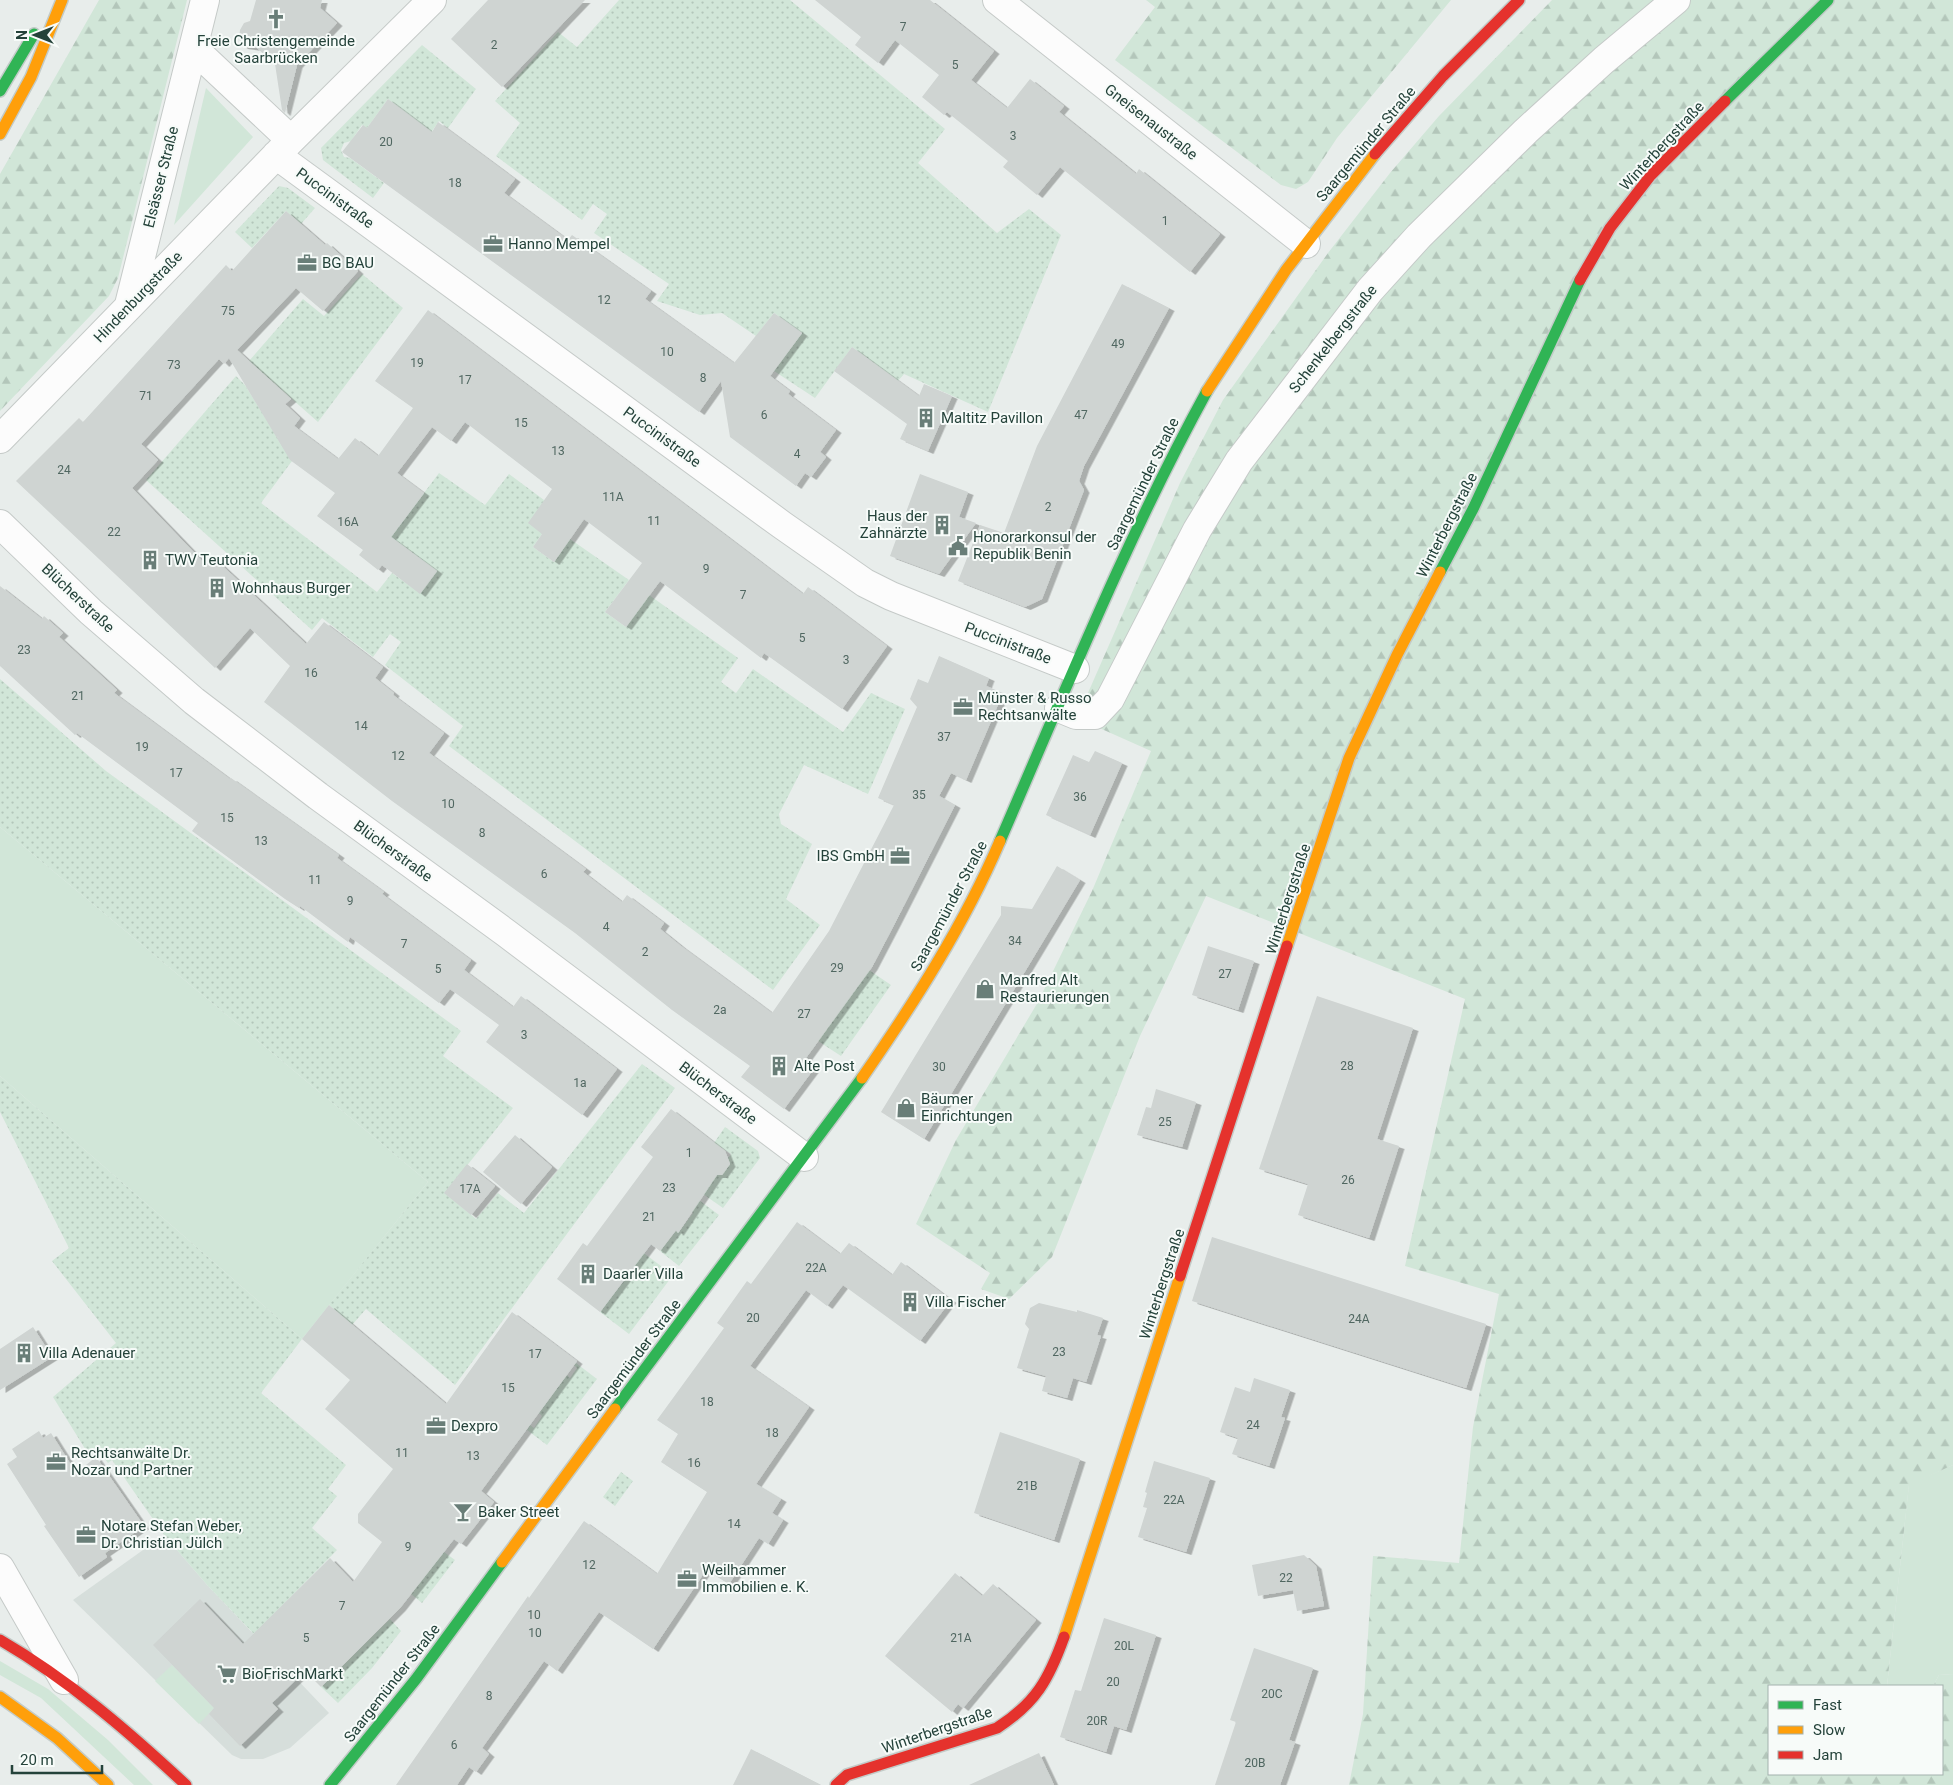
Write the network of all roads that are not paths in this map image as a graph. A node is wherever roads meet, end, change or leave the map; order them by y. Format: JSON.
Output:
{"nodes":[{"id":1,"x":54,"y":0,"type":"edge"},
{"id":2,"x":62,"y":0,"type":"edge"},
{"id":3,"x":205,"y":0,"type":"edge"},
{"id":4,"x":432,"y":0,"type":"edge"},
{"id":5,"x":997,"y":0,"type":"edge"},
{"id":6,"x":1519,"y":0,"type":"edge"},
{"id":7,"x":1676,"y":0,"type":"edge"},
{"id":8,"x":1828,"y":0,"type":"edge"},
{"id":9,"x":192,"y":48,"type":"junction"},
{"id":10,"x":0,"y":91,"type":"edge"},
{"id":11,"x":0,"y":134,"type":"edge"},
{"id":12,"x":284,"y":147,"type":"junction"},
{"id":13,"x":1306,"y":244,"type":"junction"},
{"id":14,"x":128,"y":306,"type":"junction"},
{"id":15,"x":0,"y":439,"type":"edge"},
{"id":16,"x":0,"y":524,"type":"edge"},
{"id":17,"x":1075,"y":669,"type":"junction"},
{"id":18,"x":1059,"y":708,"type":"junction"},
{"id":19,"x":804,"y":1157,"type":"junction"},
{"id":20,"x":0,"y":1568,"type":"edge"},
{"id":21,"x":0,"y":1640,"type":"edge"},
{"id":22,"x":64,"y":1680,"type":"junction"},
{"id":23,"x":0,"y":1697,"type":"edge"},
{"id":24,"x":108,"y":1785,"type":"edge"},
{"id":25,"x":186,"y":1785,"type":"edge"},
{"id":26,"x":330,"y":1785,"type":"edge"},
{"id":27,"x":836,"y":1785,"type":"edge"}],
"edges":[{"from":1,"to":10,"type":"main road"},
{"from":2,"to":11,"type":"main road"},
{"from":3,"to":9,"type":"street","name":"Elsässer Straße"},
{"from":4,"to":12,"type":"street","name":"Hindenburgstraße"},
{"from":5,"to":13,"type":"street","name":"Gneisenaustraße"},
{"from":6,"to":13,"type":"main road","name":"Saargemünder Straße"},
{"from":7,"to":18,"type":"street","name":"Schenkelbergstraße"},
{"from":8,"to":27,"type":"main road","name":"Winterbergstraße"},
{"from":9,"to":12,"type":"street"},
{"from":9,"to":14,"type":"street","name":"Elsässer Straße"},
{"from":12,"to":14,"type":"street","name":"Hindenburgstraße"},
{"from":12,"to":17,"type":"street","name":"Puccinistraße"},
{"from":13,"to":17,"type":"main road","name":"Saargemünder Straße"},
{"from":14,"to":15,"type":"street","name":"Hindenburgstraße"},
{"from":16,"to":19,"type":"street","name":"Blücherstraße"},
{"from":17,"to":18,"type":"main road","name":"Saargemünder Straße"},
{"from":18,"to":19,"type":"main road","name":"Saargemünder Straße"},
{"from":19,"to":26,"type":"main road","name":"Saargemünder Straße"},
{"from":20,"to":22,"type":"street"},
{"from":21,"to":22,"type":"main road"},
{"from":22,"to":25,"type":"main road"},
{"from":23,"to":24,"type":"main road"}]}
